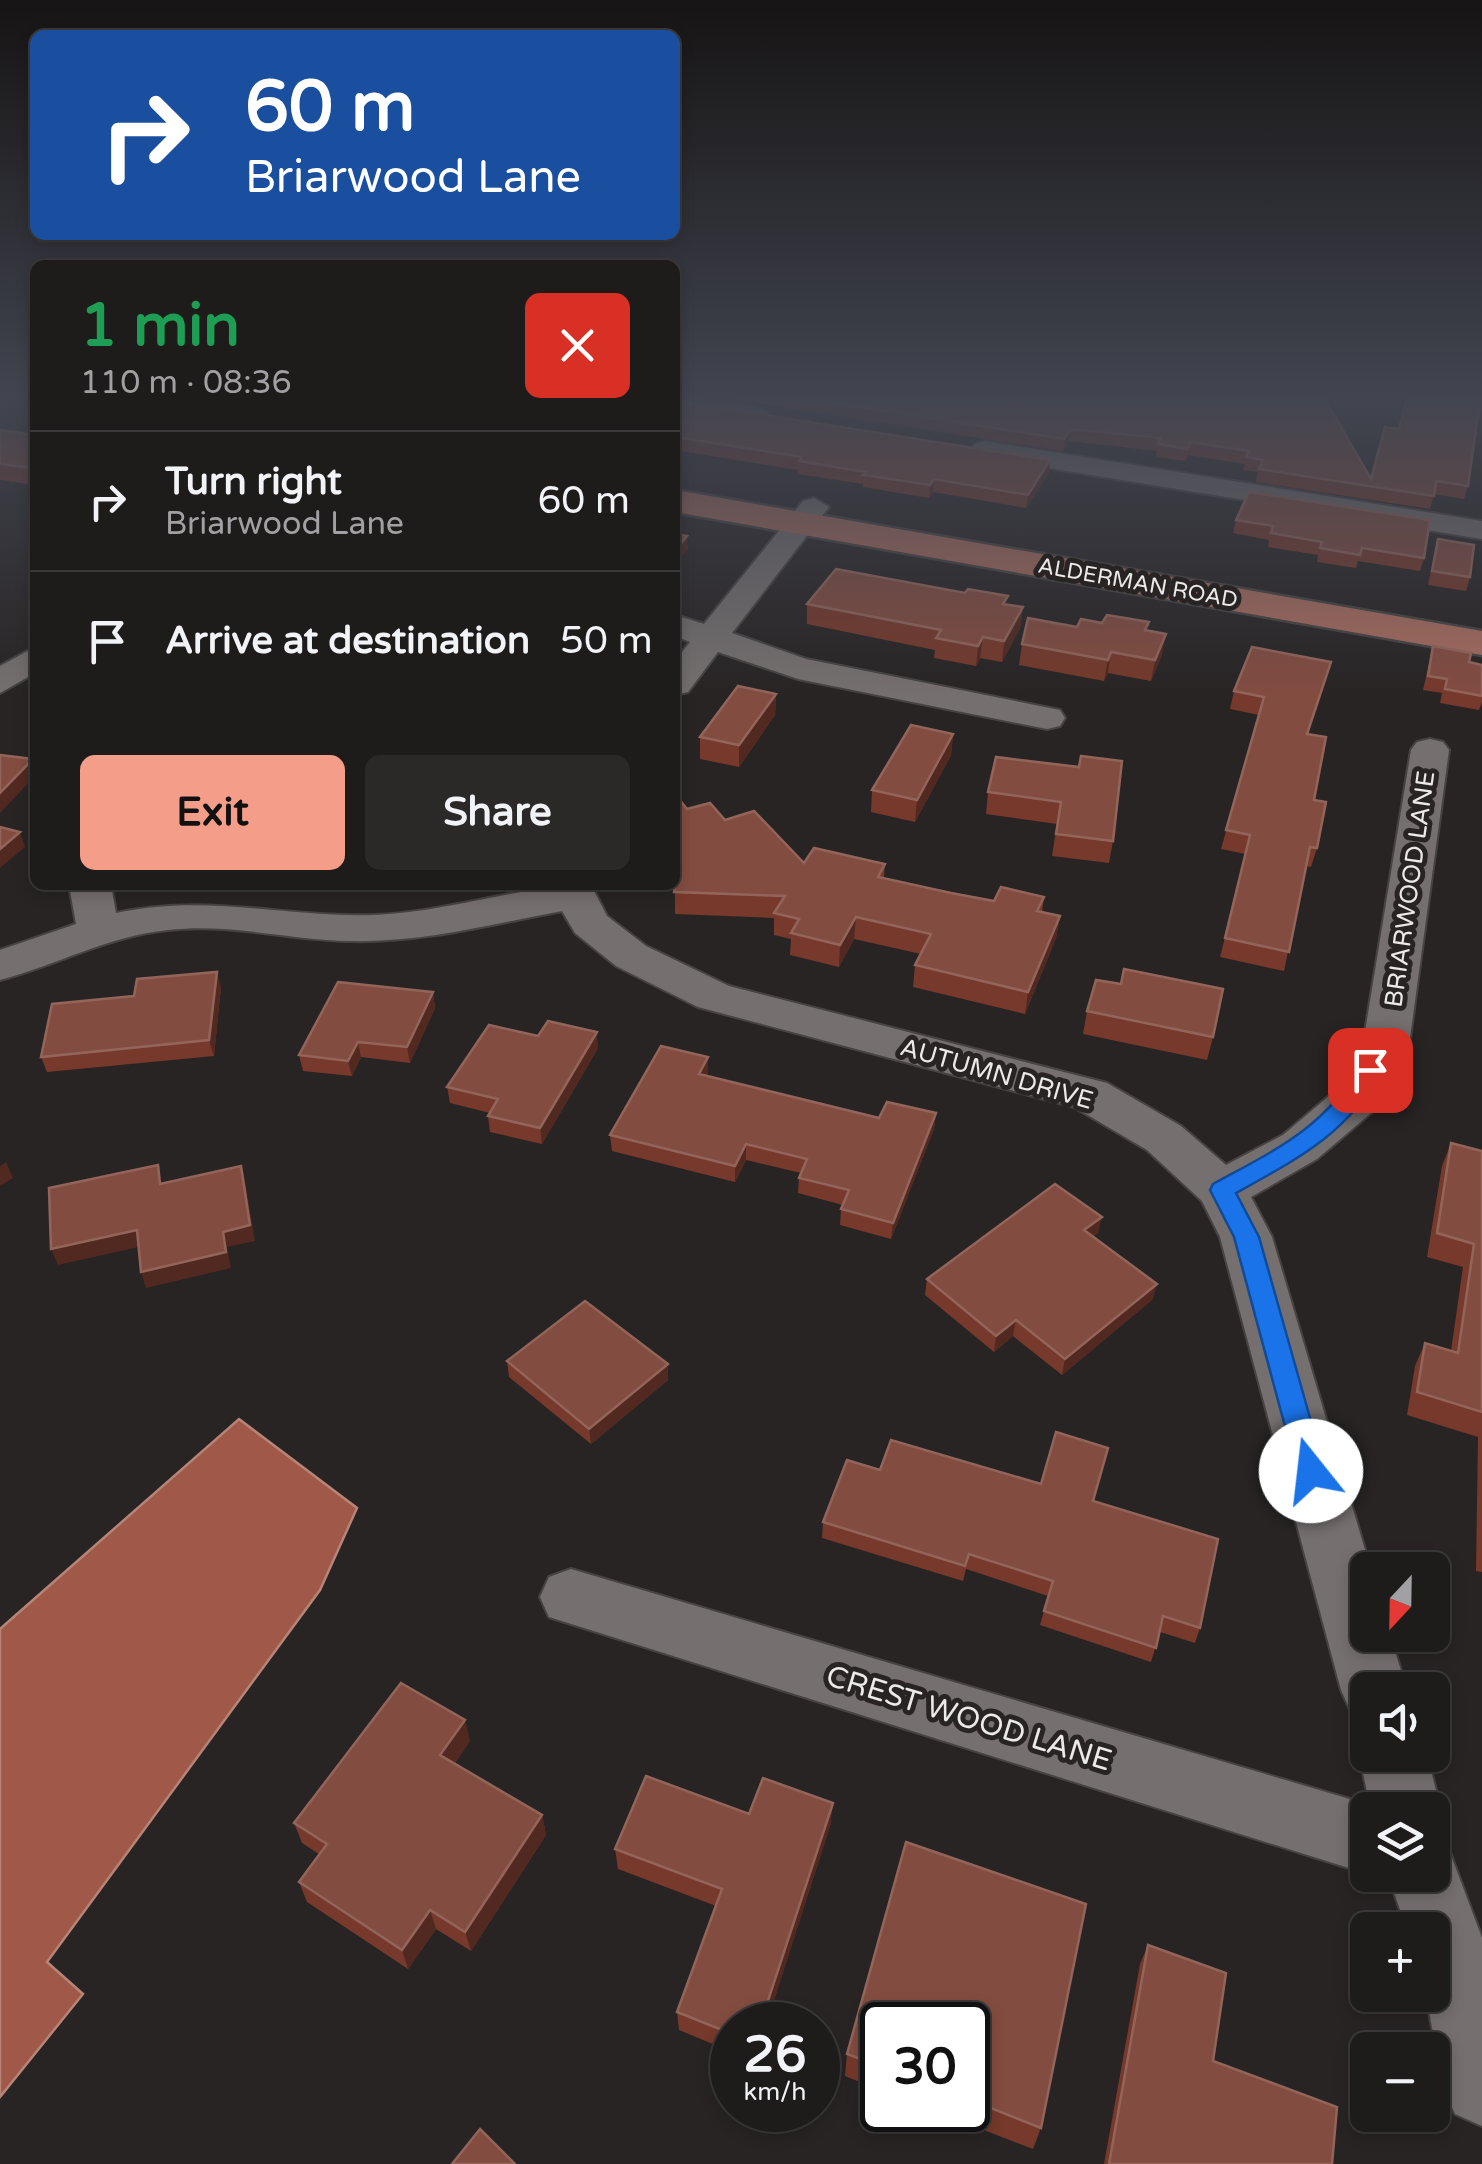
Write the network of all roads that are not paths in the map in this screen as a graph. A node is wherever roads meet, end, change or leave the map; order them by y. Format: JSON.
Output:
{"nodes":[{"id":1,"x":726,"y":495,"type":"edge"},
{"id":2,"x":1265,"y":495,"type":"edge"},
{"id":3,"x":680,"y":501,"type":"edge"},
{"id":4,"x":806,"y":514,"type":"junction"},
{"id":5,"x":1482,"y":530,"type":"edge"},
{"id":6,"x":1482,"y":622,"type":"edge"},
{"id":7,"x":680,"y":627,"type":"edge"},
{"id":8,"x":712,"y":639,"type":"junction"},
{"id":9,"x":1482,"y":643,"type":"edge"},
{"id":10,"x":30,"y":661,"type":"edge"},
{"id":11,"x":680,"y":678,"type":"edge"},
{"id":12,"x":0,"y":682,"type":"edge"},
{"id":13,"x":1047,"y":718,"type":"dead end"},
{"id":14,"x":1430,"y":750,"type":"dead end"},
{"id":15,"x":91,"y":890,"type":"edge"},
{"id":16,"x":571,"y":890,"type":"edge"},
{"id":17,"x":98,"y":929,"type":"junction"},
{"id":18,"x":0,"y":966,"type":"edge"},
{"id":19,"x":1222,"y":1190,"type":"junction"},
{"id":20,"x":570,"y":1597,"type":"dead end"},
{"id":21,"x":1369,"y":1672,"type":"edge"},
{"id":22,"x":1350,"y":1834,"type":"edge"},
{"id":23,"x":1430,"y":1892,"type":"edge"},
{"id":24,"x":1482,"y":2087,"type":"edge"}],
"edges":[{"from":1,"to":4,"type":"main road","name":"ALDERMAN ROAD"},
{"from":2,"to":5,"type":"street"},
{"from":3,"to":4,"type":"main road","name":"ALDERMAN ROAD"},
{"from":4,"to":6,"type":"main road","name":"ALDERMAN ROAD"},
{"from":4,"to":8,"type":"street"},
{"from":4,"to":9,"type":"main road","name":"ALDERMAN ROAD"},
{"from":7,"to":8,"type":"street"},
{"from":8,"to":11,"type":"street"},
{"from":8,"to":13,"type":"street"},
{"from":10,"to":12,"type":"street"},
{"from":14,"to":19,"type":"street","name":"BRIARWOOD LANE"},
{"from":15,"to":17,"type":"street"},
{"from":16,"to":17,"type":"street"},
{"from":16,"to":19,"type":"street","name":"AUTUMN DRIVE"},
{"from":17,"to":18,"type":"street"},
{"from":19,"to":21,"type":"street","name":"AUTUMN DRIVE"},
{"from":20,"to":22,"type":"street","name":"CREST WOOD LANE"},
{"from":23,"to":24,"type":"street"}]}
